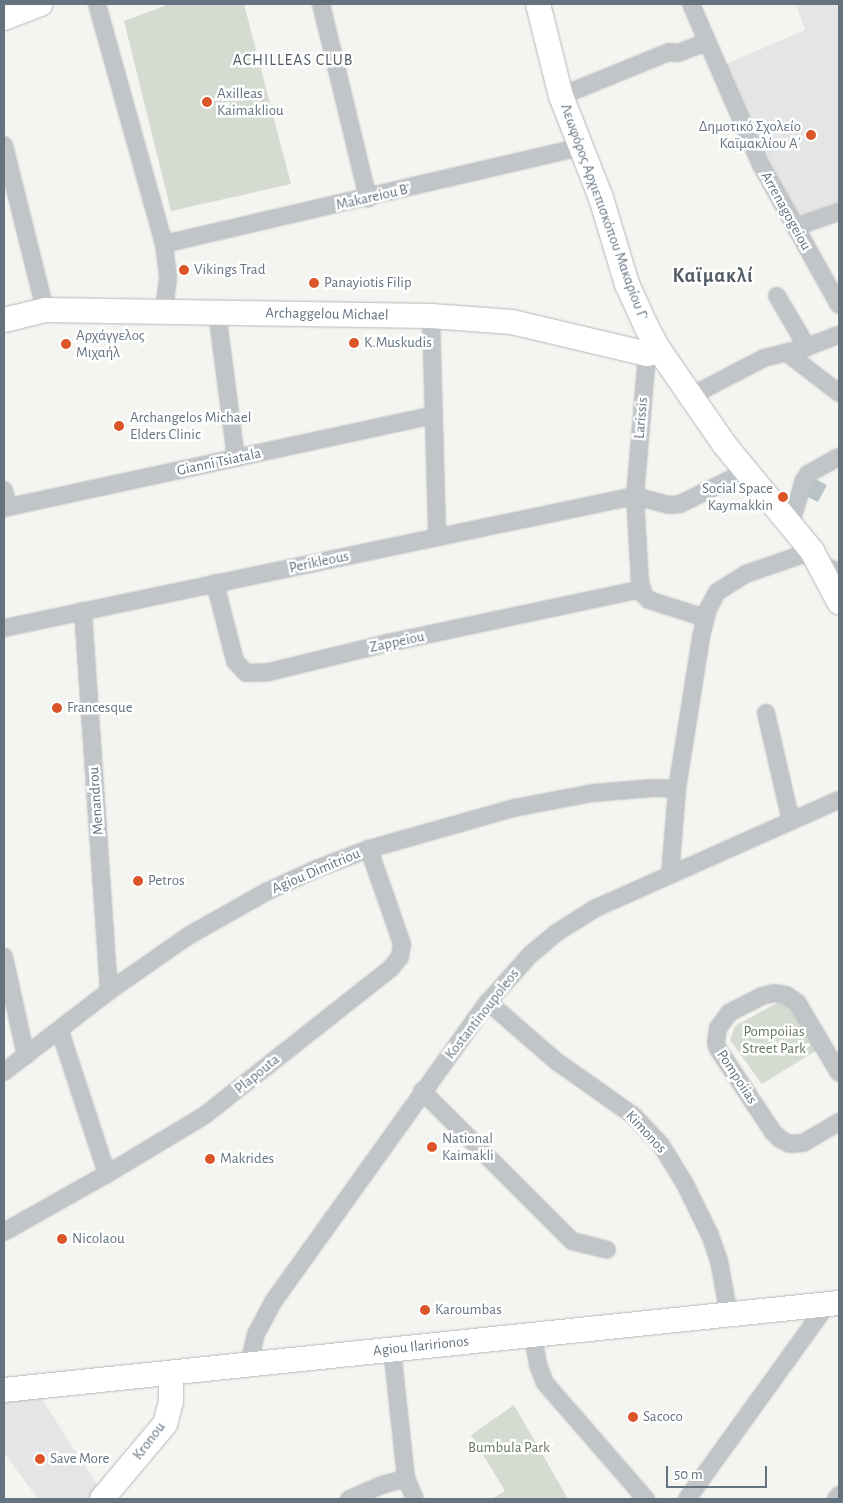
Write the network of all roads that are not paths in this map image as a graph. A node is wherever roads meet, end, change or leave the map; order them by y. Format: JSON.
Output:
{"nodes":[{"id":1,"x":40,"y":4,"type":"edge"},
{"id":2,"x":97,"y":4,"type":"edge"},
{"id":3,"x":322,"y":4,"type":"edge"},
{"id":4,"x":538,"y":4,"type":"edge"},
{"id":5,"x":691,"y":4,"type":"edge"},
{"id":6,"x":4,"y":18,"type":"edge"},
{"id":7,"x":706,"y":42,"type":"junction"},
{"id":8,"x":561,"y":96,"type":"junction"},
{"id":9,"x":4,"y":145,"type":"edge"},
{"id":10,"x":581,"y":147,"type":"junction"},
{"id":11,"x":368,"y":198,"type":"junction"},
{"id":12,"x":839,"y":212,"type":"edge"},
{"id":13,"x":795,"y":227,"type":"junction"},
{"id":14,"x":164,"y":244,"type":"junction"},
{"id":15,"x":777,"y":296,"type":"dead end"},
{"id":16,"x":839,"y":305,"type":"edge"},
{"id":17,"x":45,"y":310,"type":"junction"},
{"id":18,"x":164,"y":312,"type":"junction"},
{"id":19,"x":217,"y":312,"type":"junction"},
{"id":20,"x":431,"y":316,"type":"junction"},
{"id":21,"x":4,"y":320,"type":"edge"},
{"id":22,"x":839,"y":335,"type":"edge"},
{"id":23,"x":807,"y":347,"type":"junction"},
{"id":24,"x":653,"y":352,"type":"junction"},
{"id":25,"x":787,"y":353,"type":"junction"},
{"id":26,"x":839,"y":393,"type":"edge"},
{"id":27,"x":691,"y":396,"type":"junction"},
{"id":28,"x":433,"y":415,"type":"junction"},
{"id":29,"x":839,"y":457,"type":"edge"},
{"id":30,"x":236,"y":458,"type":"junction"},
{"id":31,"x":747,"y":471,"type":"junction"},
{"id":32,"x":4,"y":490,"type":"edge"},
{"id":33,"x":635,"y":496,"type":"junction"},
{"id":34,"x":6,"y":507,"type":"edge"},
{"id":35,"x":791,"y":523,"type":"junction"},
{"id":36,"x":437,"y":537,"type":"junction"},
{"id":37,"x":824,"y":562,"type":"edge"},
{"id":38,"x":215,"y":583,"type":"junction"},
{"id":39,"x":642,"y":589,"type":"junction"},
{"id":40,"x":839,"y":602,"type":"edge"},
{"id":41,"x":83,"y":611,"type":"junction"},
{"id":42,"x":705,"y":618,"type":"junction"},
{"id":43,"x":4,"y":628,"type":"edge"},
{"id":44,"x":766,"y":713,"type":"dead end"},
{"id":45,"x":677,"y":789,"type":"junction"},
{"id":46,"x":839,"y":800,"type":"edge"},
{"id":47,"x":791,"y":822,"type":"junction"},
{"id":48,"x":369,"y":849,"type":"junction"},
{"id":49,"x":670,"y":875,"type":"junction"},
{"id":50,"x":4,"y":957,"type":"edge"},
{"id":51,"x":109,"y":991,"type":"junction"},
{"id":52,"x":488,"y":1002,"type":"junction"},
{"id":53,"x":60,"y":1031,"type":"junction"},
{"id":54,"x":26,"y":1056,"type":"junction"},
{"id":55,"x":4,"y":1072,"type":"edge"},
{"id":56,"x":839,"y":1073,"type":"edge"},
{"id":57,"x":422,"y":1091,"type":"junction"},
{"id":58,"x":839,"y":1122,"type":"edge"},
{"id":59,"x":108,"y":1174,"type":"junction"},
{"id":60,"x":4,"y":1232,"type":"edge"},
{"id":61,"x":606,"y":1250,"type":"dead end"},
{"id":62,"x":833,"y":1304,"type":"edge"},
{"id":63,"x":728,"y":1315,"type":"junction"},
{"id":64,"x":532,"y":1334,"type":"junction"},
{"id":65,"x":392,"y":1349,"type":"junction"},
{"id":66,"x":249,"y":1364,"type":"junction"},
{"id":67,"x":171,"y":1373,"type":"junction"},
{"id":68,"x":4,"y":1390,"type":"edge"},
{"id":69,"x":406,"y":1478,"type":"junction"},
{"id":70,"x":839,"y":1495,"type":"edge"},
{"id":71,"x":102,"y":1499,"type":"edge"},
{"id":72,"x":349,"y":1499,"type":"edge"},
{"id":73,"x":414,"y":1499,"type":"edge"},
{"id":74,"x":646,"y":1499,"type":"edge"},
{"id":75,"x":687,"y":1499,"type":"edge"},
{"id":76,"x":836,"y":1499,"type":"edge"}],
"edges":[{"from":1,"to":6,"type":"street"},
{"from":2,"to":14,"type":"street"},
{"from":3,"to":11,"type":"street"},
{"from":4,"to":8,"type":"street","name":"Λεωφόρος Αρχιεπισκόπου Μακαρίου Γ'"},
{"from":5,"to":7,"type":"street","name":"Arrenagogeiou"},
{"from":7,"to":8,"type":"street"},
{"from":7,"to":13,"type":"street","name":"Arrenagogeiou"},
{"from":8,"to":10,"type":"street","name":"Λεωφόρος Αρχιεπισκόπου Μακαρίου Γ'"},
{"from":9,"to":17,"type":"street"},
{"from":10,"to":11,"type":"street","name":"Makareiou B'"},
{"from":10,"to":24,"type":"street","name":"Λεωφόρος Αρχιεπισκόπου Μακαρίου Γ'"},
{"from":11,"to":14,"type":"street","name":"Makareiou B'"},
{"from":12,"to":13,"type":"street"},
{"from":13,"to":16,"type":"street","name":"Arrenagogeiou"},
{"from":14,"to":18,"type":"street"},
{"from":15,"to":23,"type":"street"},
{"from":17,"to":18,"type":"street","name":"Archaggelou Michael"},
{"from":17,"to":21,"type":"street","name":"Archaggelou Michael"},
{"from":18,"to":19,"type":"street","name":"Archaggelou Michael"},
{"from":19,"to":20,"type":"street","name":"Archaggelou Michael"},
{"from":19,"to":30,"type":"street"},
{"from":20,"to":24,"type":"street","name":"Archaggelou Michael"},
{"from":20,"to":28,"type":"street"},
{"from":22,"to":23,"type":"street"},
{"from":23,"to":25,"type":"street"},
{"from":24,"to":27,"type":"street","name":"Λεωφόρος Αρχιεπισκόπου Μακαρίου Γ'"},
{"from":24,"to":33,"type":"street","name":"Larissis"},
{"from":25,"to":26,"type":"street"},
{"from":25,"to":27,"type":"street"},
{"from":27,"to":31,"type":"street","name":"Λεωφόρος Αρχιεπισκόπου Μακαρίου Γ'"},
{"from":28,"to":30,"type":"street","name":"Gianni Tsiatala"},
{"from":28,"to":36,"type":"street"},
{"from":29,"to":35,"type":"street"},
{"from":30,"to":34,"type":"street","name":"Gianni Tsiatala"},
{"from":31,"to":33,"type":"street"},
{"from":31,"to":35,"type":"street","name":"Λεωφόρος Αρχιεπισκόπου Μακαρίου Γ'"},
{"from":32,"to":34,"type":"street"},
{"from":33,"to":36,"type":"street","name":"Perikleous"},
{"from":33,"to":39,"type":"street","name":"Larissis"},
{"from":35,"to":37,"type":"street","name":"Λεωφόρος Αρχιεπισκόπου Μακαρίου Γ'"},
{"from":36,"to":38,"type":"street","name":"Perikleous"},
{"from":37,"to":40,"type":"street","name":"Λεωφόρος Αρχιεπισκόπου Μακαρίου Γ'"},
{"from":37,"to":42,"type":"street"},
{"from":38,"to":39,"type":"street","name":"Zappeiou"},
{"from":38,"to":41,"type":"street","name":"Perikleous"},
{"from":39,"to":42,"type":"street"},
{"from":41,"to":43,"type":"street","name":"Perikleous"},
{"from":41,"to":51,"type":"street","name":"Menandrou"},
{"from":42,"to":45,"type":"street"},
{"from":44,"to":47,"type":"street"},
{"from":45,"to":48,"type":"street","name":"Agiou Dimitriou"},
{"from":45,"to":49,"type":"street"},
{"from":46,"to":47,"type":"street","name":"Kostantinoupoleos"},
{"from":47,"to":49,"type":"street","name":"Kostantinoupoleos"},
{"from":48,"to":51,"type":"street","name":"Agiou Dimitriou"},
{"from":48,"to":59,"type":"street","name":"Plapouta"},
{"from":49,"to":52,"type":"street","name":"Kostantinoupoleos"},
{"from":50,"to":54,"type":"street"},
{"from":51,"to":53,"type":"street","name":"Agiou Dimitriou"},
{"from":52,"to":57,"type":"street","name":"Kostantinoupoleos"},
{"from":52,"to":63,"type":"street","name":"Kimonos"},
{"from":53,"to":54,"type":"street","name":"Agiou Dimitriou"},
{"from":53,"to":59,"type":"street"},
{"from":54,"to":55,"type":"street","name":"Agiou Dimitriou"},
{"from":56,"to":58,"type":"street","name":"Pompoiias"},
{"from":57,"to":61,"type":"street"},
{"from":57,"to":66,"type":"street","name":"Kostantinoupoleos"},
{"from":59,"to":60,"type":"street","name":"Plapouta"},
{"from":62,"to":63,"type":"street","name":"Agiou Ilaririonos"},
{"from":62,"to":75,"type":"street"},
{"from":63,"to":64,"type":"street","name":"Agiou Ilaririonos"},
{"from":64,"to":65,"type":"street","name":"Agiou Ilaririonos"},
{"from":64,"to":74,"type":"street"},
{"from":65,"to":66,"type":"street","name":"Agiou Ilaririonos"},
{"from":65,"to":69,"type":"street"},
{"from":66,"to":67,"type":"street","name":"Agiou Ilaririonos"},
{"from":67,"to":68,"type":"street","name":"Agiou Ilaririonos"},
{"from":67,"to":71,"type":"street","name":"Kronou"},
{"from":69,"to":72,"type":"street"},
{"from":69,"to":73,"type":"street"},
{"from":70,"to":76,"type":"street"}]}
